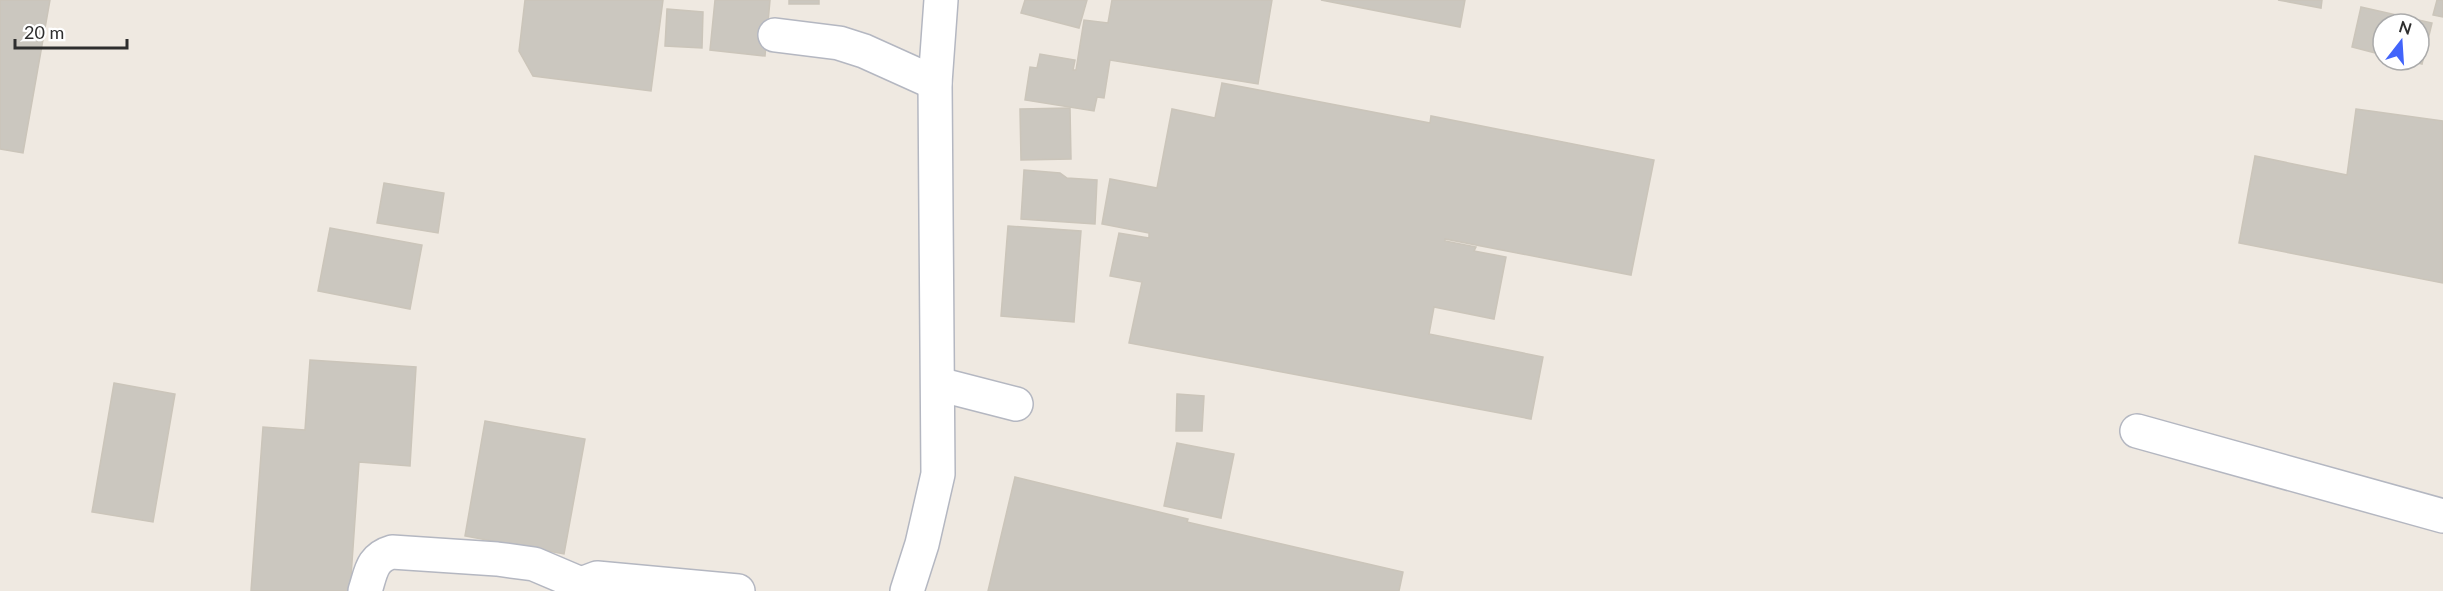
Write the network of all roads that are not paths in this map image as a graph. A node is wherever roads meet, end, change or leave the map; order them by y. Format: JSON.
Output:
{"nodes":[{"id":1,"x":941,"y":0,"type":"edge"},
{"id":2,"x":776,"y":35,"type":"dead end"},
{"id":3,"x":935,"y":83,"type":"junction"},
{"id":4,"x":938,"y":384,"type":"junction"},
{"id":5,"x":1016,"y":404,"type":"dead end"},
{"id":6,"x":2137,"y":431,"type":"dead end"},
{"id":7,"x":2443,"y":516,"type":"edge"},
{"id":8,"x":580,"y":587,"type":"edge"},
{"id":9,"x":365,"y":591,"type":"edge"},
{"id":10,"x":738,"y":591,"type":"edge"},
{"id":11,"x":907,"y":591,"type":"edge"}],
"edges":[{"from":1,"to":3,"type":"street"},
{"from":2,"to":3,"type":"street"},
{"from":3,"to":4,"type":"street"},
{"from":4,"to":5,"type":"street"},
{"from":4,"to":11,"type":"street"},
{"from":6,"to":7,"type":"street"},
{"from":8,"to":9,"type":"street"},
{"from":8,"to":10,"type":"street"}]}
